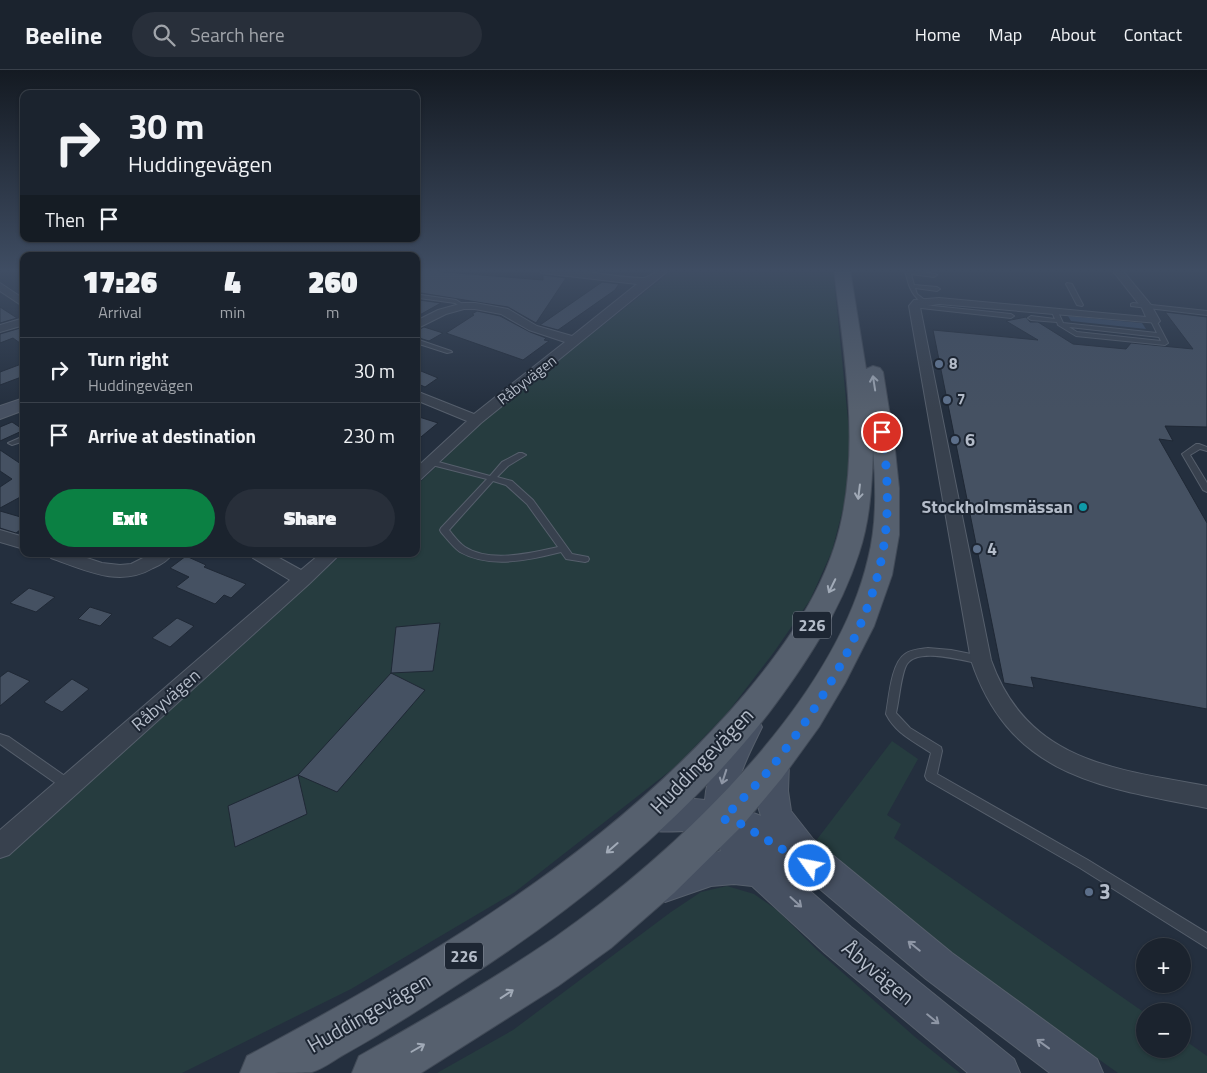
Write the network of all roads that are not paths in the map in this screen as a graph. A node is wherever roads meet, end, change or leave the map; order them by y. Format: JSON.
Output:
{"nodes":[{"id":1,"x":432,"y":317,"type":"edge"},
{"id":2,"x":514,"y":317,"type":"edge"},
{"id":3,"x":604,"y":317,"type":"edge"},
{"id":4,"x":847,"y":317,"type":"edge"},
{"id":5,"x":863,"y":317,"type":"edge"},
{"id":6,"x":920,"y":317,"type":"edge"},
{"id":7,"x":1038,"y":317,"type":"edge"},
{"id":8,"x":1130,"y":317,"type":"edge"},
{"id":9,"x":1152,"y":317,"type":"edge"},
{"id":10,"x":1031,"y":318,"type":"dead end"},
{"id":11,"x":1058,"y":319,"type":"junction"},
{"id":12,"x":1124,"y":319,"type":"junction"},
{"id":13,"x":1154,"y":321,"type":"junction"},
{"id":14,"x":20,"y":322,"type":"edge"},
{"id":15,"x":420,"y":323,"type":"edge"},
{"id":16,"x":0,"y":329,"type":"edge"},
{"id":17,"x":575,"y":341,"type":"junction"},
{"id":18,"x":420,"y":342,"type":"edge"},
{"id":19,"x":449,"y":352,"type":"dead end"},
{"id":20,"x":420,"y":397,"type":"edge"},
{"id":21,"x":476,"y":420,"type":"junction"},
{"id":22,"x":20,"y":440,"type":"edge"},
{"id":23,"x":12,"y":443,"type":"dead end"},
{"id":24,"x":1207,"y":449,"type":"edge"},
{"id":25,"x":522,"y":455,"type":"dead end"},
{"id":26,"x":431,"y":462,"type":"junction"},
{"id":27,"x":420,"y":472,"type":"edge"},
{"id":28,"x":493,"y":478,"type":"junction"},
{"id":29,"x":1207,"y":490,"type":"edge"},
{"id":30,"x":0,"y":536,"type":"edge"},
{"id":31,"x":20,"y":542,"type":"edge"},
{"id":32,"x":562,"y":549,"type":"junction"},
{"id":33,"x":66,"y":557,"type":"edge"},
{"id":34,"x":158,"y":557,"type":"edge"},
{"id":35,"x":264,"y":557,"type":"edge"},
{"id":36,"x":328,"y":557,"type":"edge"},
{"id":37,"x":585,"y":559,"type":"dead end"},
{"id":38,"x":303,"y":580,"type":"junction"},
{"id":39,"x":981,"y":660,"type":"junction"},
{"id":40,"x":760,"y":701,"type":"junction"},
{"id":41,"x":0,"y":739,"type":"edge"},
{"id":42,"x":774,"y":764,"type":"junction"},
{"id":43,"x":69,"y":786,"type":"junction"},
{"id":44,"x":1207,"y":797,"type":"edge"},
{"id":45,"x":649,"y":816,"type":"junction"},
{"id":46,"x":723,"y":819,"type":"junction"},
{"id":47,"x":0,"y":846,"type":"edge"},
{"id":48,"x":760,"y":870,"type":"junction"},
{"id":49,"x":842,"y":887,"type":"junction"},
{"id":50,"x":641,"y":896,"type":"junction"},
{"id":51,"x":1207,"y":941,"type":"edge"},
{"id":52,"x":264,"y":1073,"type":"edge"},
{"id":53,"x":376,"y":1073,"type":"edge"},
{"id":54,"x":1000,"y":1073,"type":"edge"},
{"id":55,"x":1082,"y":1073,"type":"edge"}],
"edges":[{"from":1,"to":15,"type":"street"},
{"from":2,"to":17,"type":"street"},
{"from":3,"to":17,"type":"street","name":"Råbyvägen"},
{"from":4,"to":40,"type":"main road","name":"Huddingevägen","number":"226","one_way":true},
{"from":42,"to":5,"type":"main road","number":"226","one_way":true},
{"from":6,"to":39,"type":"street"},
{"from":7,"to":11,"type":"street"},
{"from":8,"to":12,"type":"street"},
{"from":9,"to":13,"type":"street"},
{"from":10,"to":11,"type":"lane"},
{"from":11,"to":12,"type":"street"},
{"from":11,"to":13,"type":"lane"},
{"from":12,"to":13,"type":"street"},
{"from":14,"to":16,"type":"street"},
{"from":17,"to":21,"type":"street","name":"Råbyvägen"},
{"from":18,"to":19,"type":"lane"},
{"from":20,"to":21,"type":"street"},
{"from":21,"to":26,"type":"street","name":"Råbyvägen"},
{"from":22,"to":23,"type":"lane"},
{"from":24,"to":29,"type":"lane"},
{"from":25,"to":28,"type":"lane"},
{"from":26,"to":27,"type":"street","name":"Råbyvägen"},
{"from":26,"to":28,"type":"lane"},
{"from":28,"to":32,"type":"lane"},
{"from":28,"to":32,"type":"lane"},
{"from":30,"to":31,"type":"street"},
{"from":32,"to":37,"type":"lane"},
{"from":33,"to":34,"type":"street"},
{"from":35,"to":38,"type":"street"},
{"from":36,"to":38,"type":"street","name":"Råbyvägen"},
{"from":38,"to":43,"type":"street","name":"Råbyvägen"},
{"from":39,"to":44,"type":"street"},
{"from":39,"to":51,"type":"lane"},
{"from":40,"to":45,"type":"main road","name":"Huddingevägen","number":"226"},
{"from":40,"to":46,"type":"street","name":"Åbyvägen","one_way":true},
{"from":41,"to":43,"type":"lane"},
{"from":42,"to":46,"type":"main road","number":"226"},
{"from":42,"to":49,"type":"street"},
{"from":43,"to":47,"type":"street","name":"Råbyvägen"},
{"from":45,"to":46,"type":"street"},
{"from":45,"to":52,"type":"main road","name":"Huddingevägen","number":"226","one_way":true},
{"from":46,"to":48,"type":"street","name":"Åbyvägen"},
{"from":46,"to":49,"type":"street"},
{"from":46,"to":50,"type":"main road","number":"226"},
{"from":48,"to":50,"type":"street"},
{"from":48,"to":54,"type":"street","name":"Åbyvägen","one_way":true},
{"from":55,"to":49,"type":"street","one_way":true},
{"from":53,"to":50,"type":"main road","number":"226","one_way":true}]}
